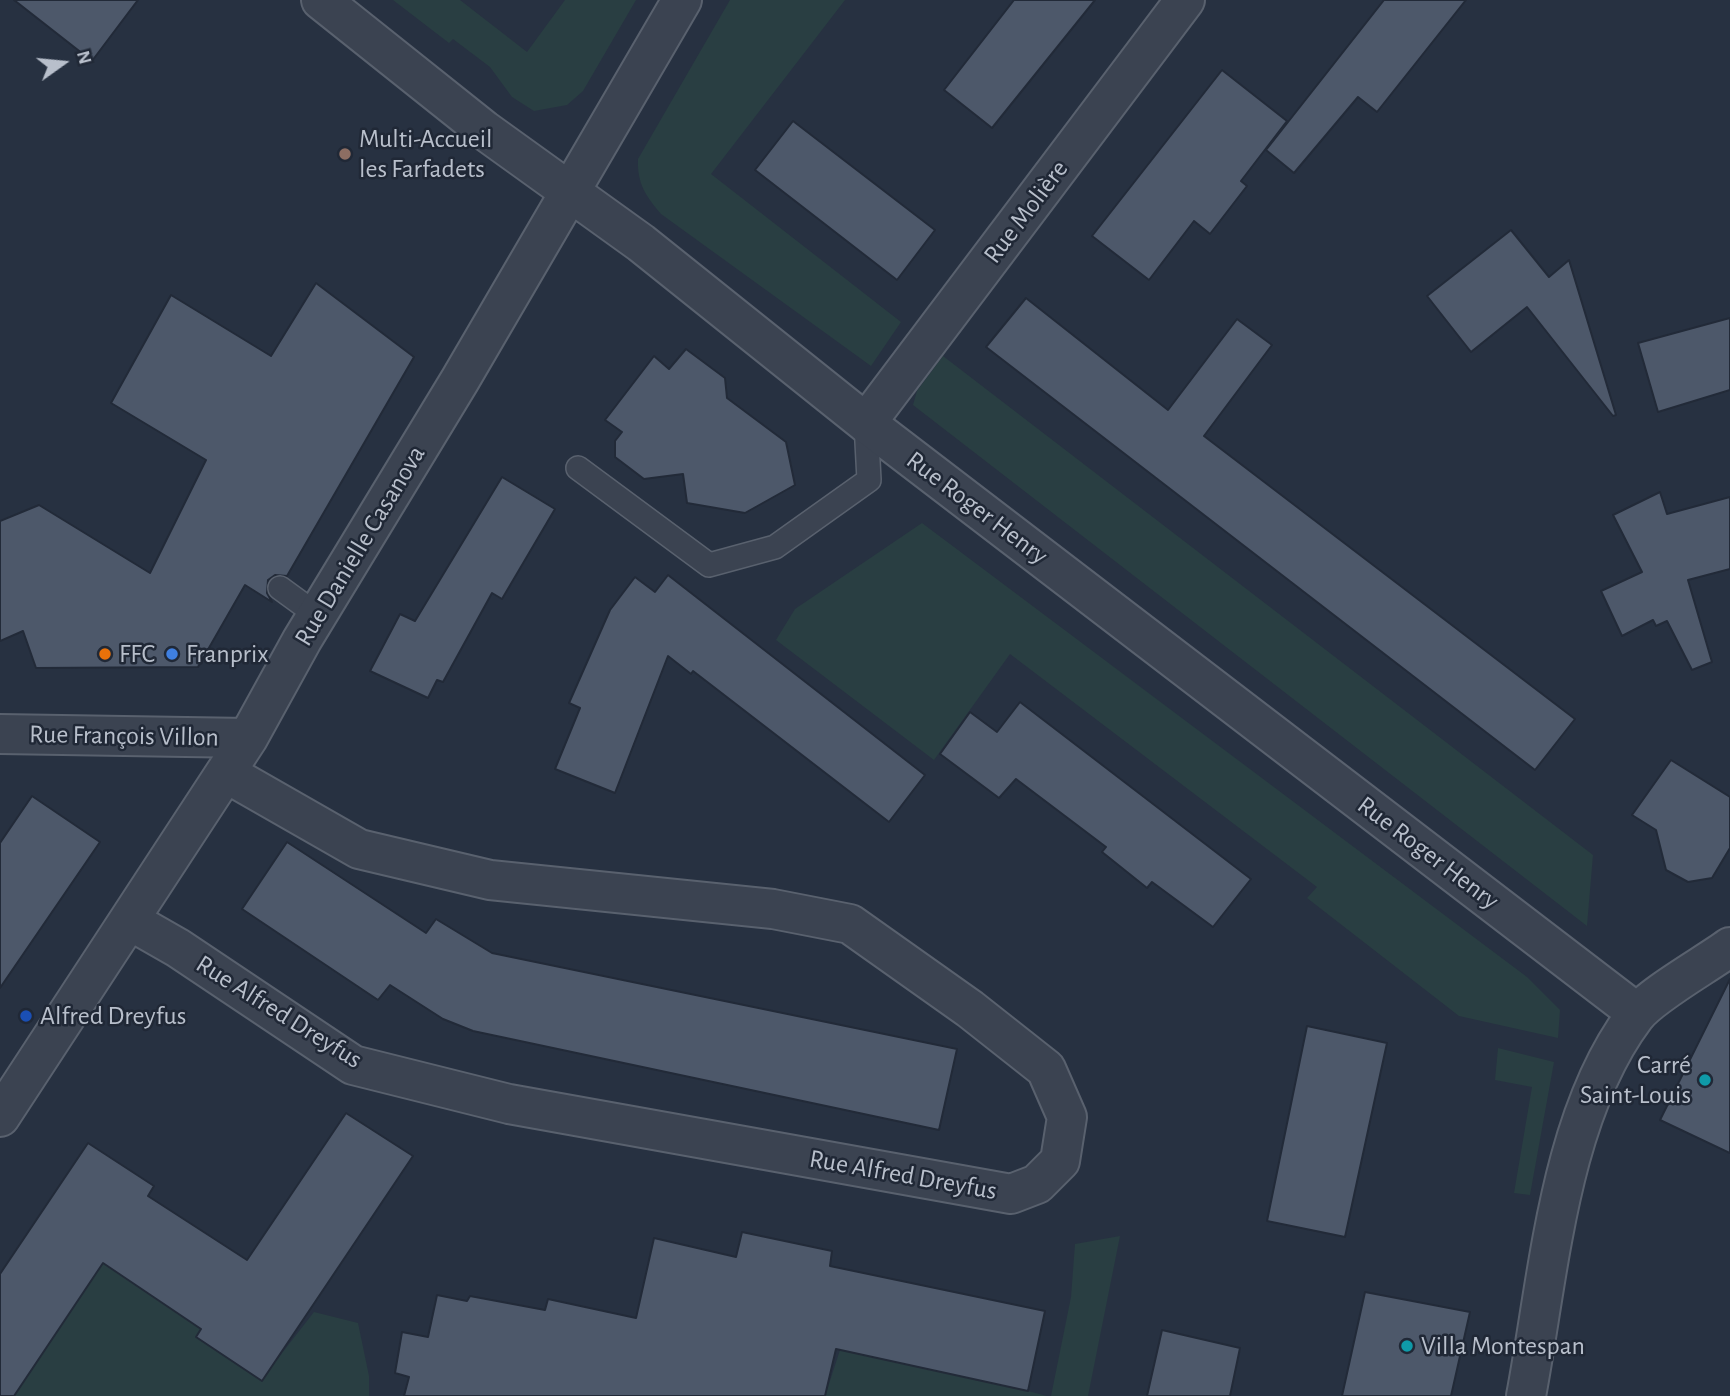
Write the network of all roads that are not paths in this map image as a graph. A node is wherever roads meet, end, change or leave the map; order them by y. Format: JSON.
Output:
{"nodes":[{"id":1,"x":321,"y":0,"type":"edge"},
{"id":2,"x":682,"y":0,"type":"edge"},
{"id":3,"x":1185,"y":0,"type":"edge"},
{"id":4,"x":571,"y":190,"type":"junction"},
{"id":5,"x":866,"y":423,"type":"junction"},
{"id":6,"x":578,"y":468,"type":"dead end"},
{"id":7,"x":280,"y":588,"type":"dead end"},
{"id":8,"x":317,"y":615,"type":"junction"},
{"id":9,"x":0,"y":734,"type":"edge"},
{"id":10,"x":248,"y":738,"type":"junction"},
{"id":11,"x":226,"y":773,"type":"junction"},
{"id":12,"x":129,"y":920,"type":"junction"},
{"id":13,"x":1730,"y":947,"type":"edge"},
{"id":14,"x":1637,"y":1013,"type":"junction"},
{"id":15,"x":0,"y":1117,"type":"edge"},
{"id":16,"x":1526,"y":1396,"type":"edge"}],
"edges":[{"from":1,"to":4,"type":"street","name":"Rue Roger Henry"},
{"from":2,"to":4,"type":"street","name":"Rue Danielle Casanova"},
{"from":3,"to":5,"type":"street","name":"Rue Molière"},
{"from":4,"to":5,"type":"street","name":"Rue Roger Henry"},
{"from":4,"to":8,"type":"street","name":"Rue Danielle Casanova"},
{"from":5,"to":6,"type":"lane"},
{"from":5,"to":14,"type":"street","name":"Rue Roger Henry"},
{"from":7,"to":8,"type":"lane"},
{"from":8,"to":10,"type":"street","name":"Rue Danielle Casanova"},
{"from":9,"to":10,"type":"street","name":"Rue François Villon"},
{"from":10,"to":11,"type":"street","name":"Rue Danielle Casanova"},
{"from":11,"to":12,"type":"street","name":"Rue Danielle Casanova"},
{"from":11,"to":12,"type":"street","name":"Rue Alfred Dreyfus"},
{"from":12,"to":15,"type":"street","name":"Rue Danielle Casanova"},
{"from":13,"to":14,"type":"street"},
{"from":14,"to":16,"type":"street"}]}
